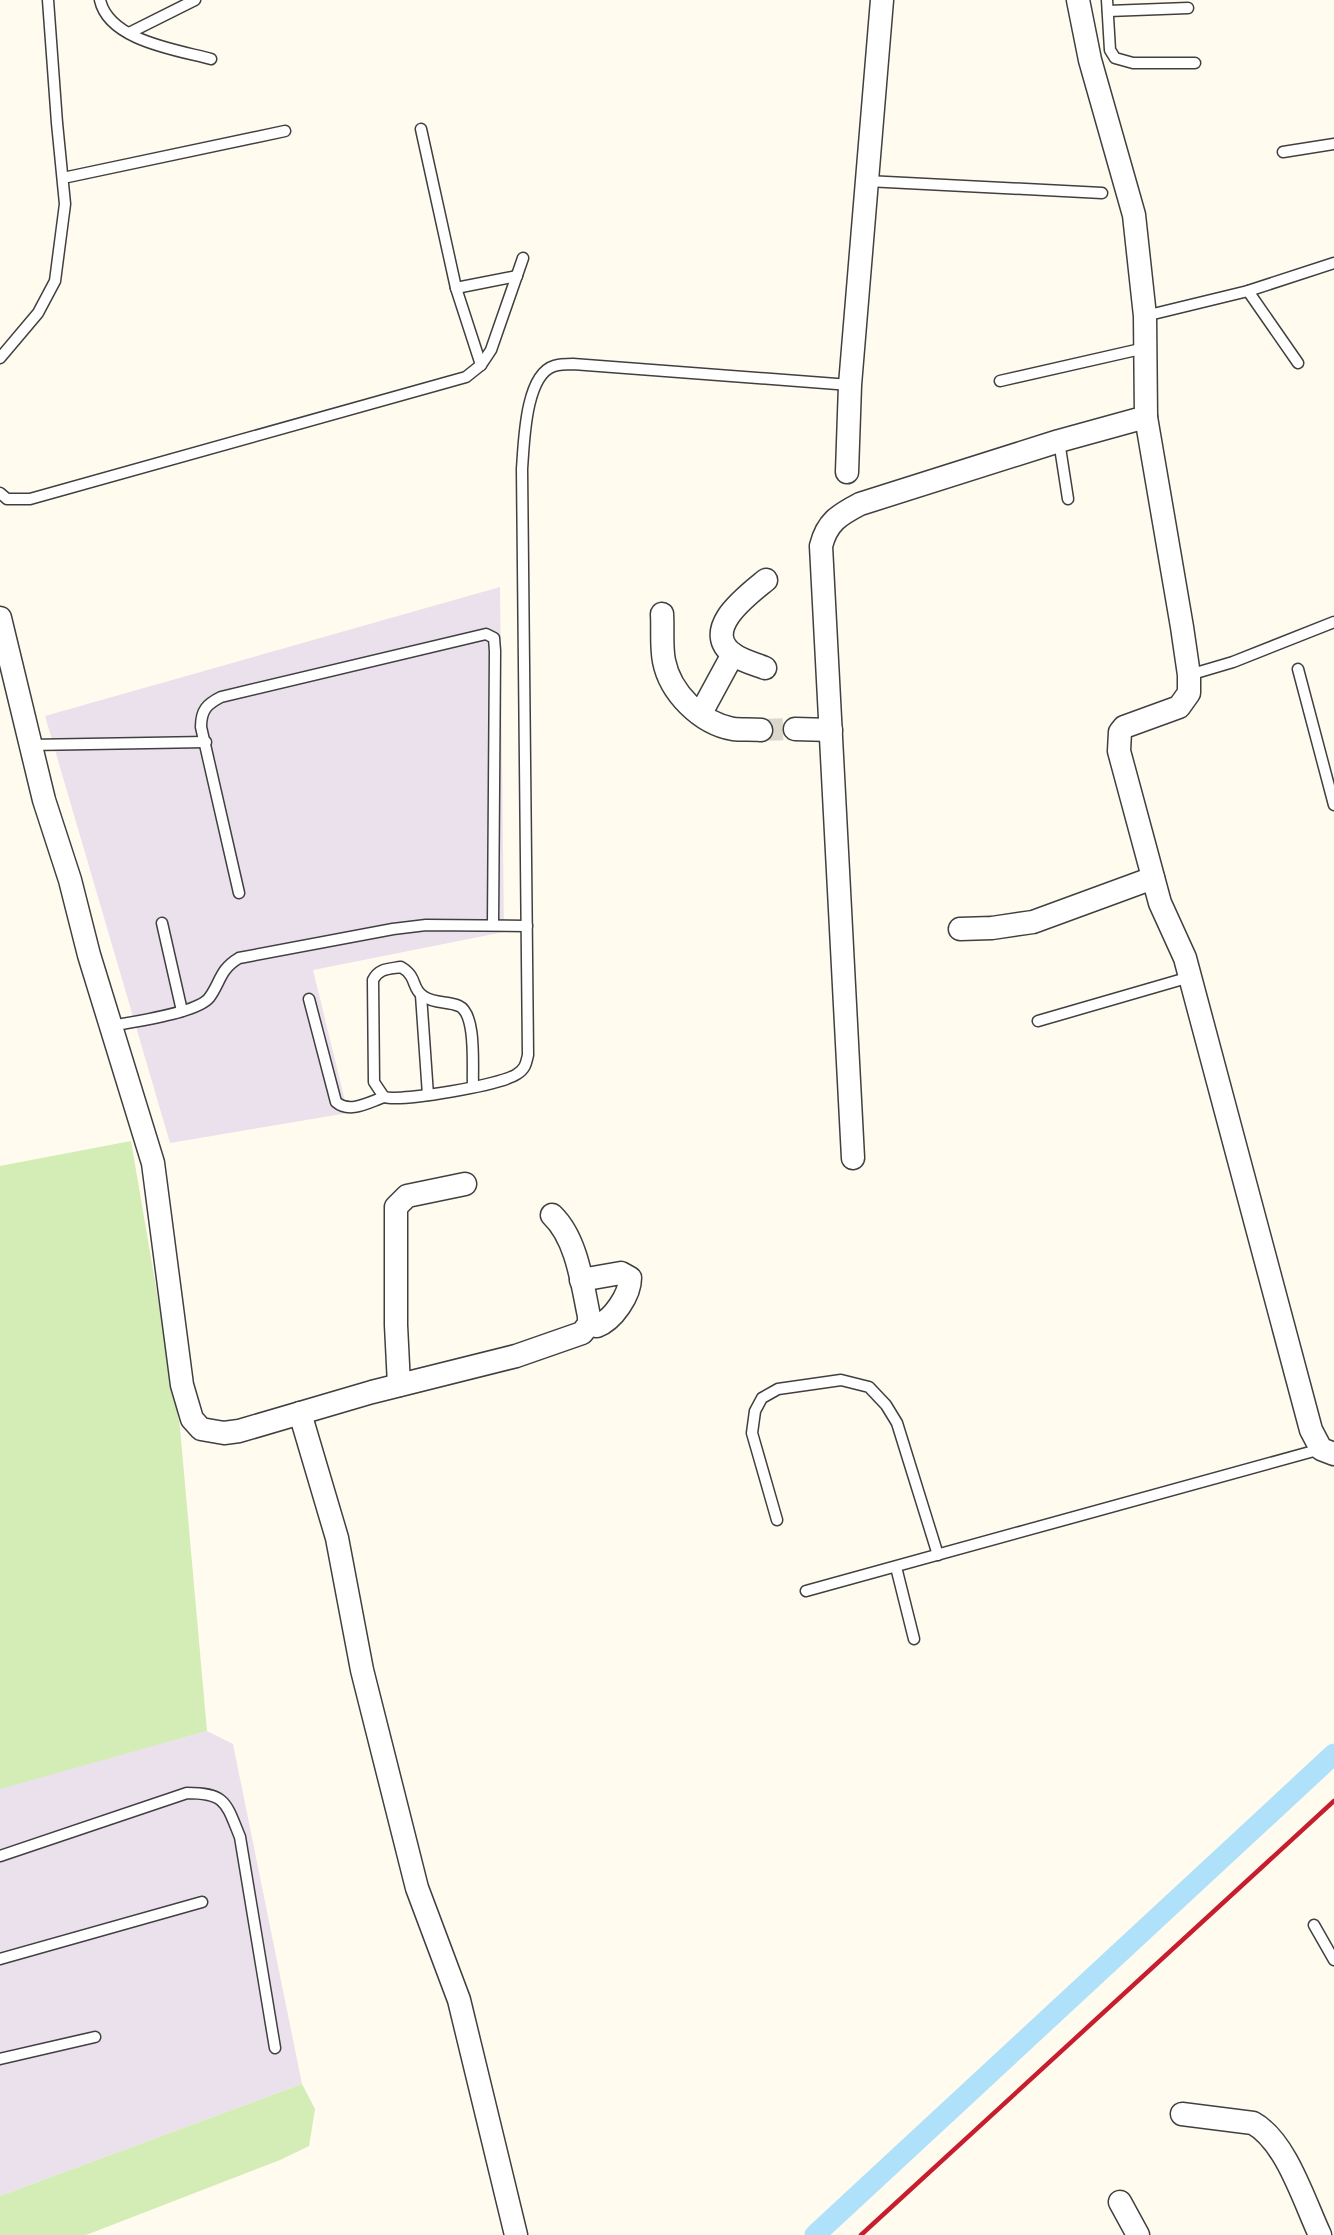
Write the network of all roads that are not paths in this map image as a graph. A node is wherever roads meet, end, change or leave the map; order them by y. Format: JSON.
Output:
{"nodes":[{"id":1,"x":48,"y":0,"type":"edge"},
{"id":2,"x":100,"y":0,"type":"edge"},
{"id":3,"x":195,"y":0,"type":"edge"},
{"id":4,"x":882,"y":0,"type":"edge"},
{"id":5,"x":1078,"y":0,"type":"edge"},
{"id":6,"x":1108,"y":6,"type":"edge"},
{"id":7,"x":1188,"y":8,"type":"dead end"},
{"id":8,"x":129,"y":33,"type":"junction"},
{"id":9,"x":211,"y":59,"type":"dead end"},
{"id":10,"x":1195,"y":63,"type":"dead end"},
{"id":11,"x":422,"y":129,"type":"dead end"},
{"id":12,"x":285,"y":131,"type":"dead end"},
{"id":13,"x":1334,"y":144,"type":"edge"},
{"id":14,"x":1283,"y":152,"type":"dead end"},
{"id":15,"x":63,"y":178,"type":"junction"},
{"id":16,"x":867,"y":181,"type":"junction"},
{"id":17,"x":1102,"y":193,"type":"dead end"},
{"id":18,"x":523,"y":258,"type":"dead end"},
{"id":19,"x":1334,"y":263,"type":"edge"},
{"id":20,"x":518,"y":276,"type":"junction"},
{"id":21,"x":456,"y":288,"type":"junction"},
{"id":22,"x":1248,"y":291,"type":"junction"},
{"id":23,"x":1145,"y":316,"type":"junction"},
{"id":24,"x":1145,"y":348,"type":"junction"},
{"id":25,"x":0,"y":358,"type":"edge"},
{"id":26,"x":1298,"y":363,"type":"dead end"},
{"id":27,"x":481,"y":365,"type":"junction"},
{"id":28,"x":1000,"y":381,"type":"dead end"},
{"id":29,"x":850,"y":385,"type":"junction"},
{"id":30,"x":1146,"y":417,"type":"junction"},
{"id":31,"x":1059,"y":441,"type":"junction"},
{"id":32,"x":847,"y":472,"type":"dead end"},
{"id":33,"x":0,"y":493,"type":"edge"},
{"id":34,"x":1068,"y":499,"type":"dead end"},
{"id":35,"x":766,"y":580,"type":"dead end"},
{"id":36,"x":662,"y":614,"type":"dead end"},
{"id":37,"x":0,"y":618,"type":"edge"},
{"id":38,"x":1334,"y":622,"type":"edge"},
{"id":39,"x":733,"y":654,"type":"junction"},
{"id":40,"x":765,"y":668,"type":"dead end"},
{"id":41,"x":1298,"y":669,"type":"dead end"},
{"id":42,"x":1189,"y":675,"type":"junction"},
{"id":43,"x":700,"y":713,"type":"junction"},
{"id":44,"x":795,"y":729,"type":"tunnel mouth"},
{"id":45,"x":761,"y":730,"type":"tunnel mouth"},
{"id":46,"x":831,"y":730,"type":"junction"},
{"id":47,"x":206,"y":742,"type":"junction"},
{"id":48,"x":30,"y":745,"type":"junction"},
{"id":49,"x":1334,"y":805,"type":"edge"},
{"id":50,"x":1153,"y":878,"type":"junction"},
{"id":51,"x":239,"y":894,"type":"dead end"},
{"id":52,"x":162,"y":923,"type":"dead end"},
{"id":53,"x":493,"y":925,"type":"junction"},
{"id":54,"x":527,"y":926,"type":"junction"},
{"id":55,"x":960,"y":929,"type":"dead end"},
{"id":56,"x":1190,"y":977,"type":"junction"},
{"id":57,"x":421,"y":995,"type":"junction"},
{"id":58,"x":309,"y":999,"type":"dead end"},
{"id":59,"x":182,"y":1011,"type":"junction"},
{"id":60,"x":1038,"y":1022,"type":"dead end"},
{"id":61,"x":111,"y":1026,"type":"junction"},
{"id":62,"x":473,"y":1086,"type":"junction"},
{"id":63,"x":428,"y":1095,"type":"junction"},
{"id":64,"x":384,"y":1097,"type":"junction"},
{"id":65,"x":854,"y":1158,"type":"dead end"},
{"id":66,"x":465,"y":1184,"type":"dead end"},
{"id":67,"x":552,"y":1215,"type":"dead end"},
{"id":68,"x":581,"y":1280,"type":"junction"},
{"id":69,"x":589,"y":1324,"type":"junction"},
{"id":70,"x":399,"y":1385,"type":"junction"},
{"id":71,"x":300,"y":1413,"type":"junction"},
{"id":72,"x":1328,"y":1451,"type":"edge"},
{"id":73,"x":777,"y":1520,"type":"dead end"},
{"id":74,"x":938,"y":1555,"type":"junction"},
{"id":75,"x":896,"y":1567,"type":"junction"},
{"id":76,"x":806,"y":1591,"type":"dead end"},
{"id":77,"x":914,"y":1639,"type":"dead end"},
{"id":78,"x":0,"y":1857,"type":"edge"},
{"id":79,"x":202,"y":1902,"type":"dead end"},
{"id":80,"x":1314,"y":1925,"type":"dead end"},
{"id":81,"x":0,"y":1959,"type":"edge"},
{"id":82,"x":1334,"y":1960,"type":"edge"},
{"id":83,"x":95,"y":2037,"type":"dead end"},
{"id":84,"x":275,"y":2048,"type":"dead end"},
{"id":85,"x":0,"y":2059,"type":"edge"},
{"id":86,"x":1182,"y":2114,"type":"dead end"},
{"id":87,"x":1120,"y":2202,"type":"dead end"},
{"id":88,"x":516,"y":2235,"type":"edge"},
{"id":89,"x":1138,"y":2235,"type":"edge"},
{"id":90,"x":1320,"y":2235,"type":"edge"}],
"edges":[{"from":1,"to":15,"type":"lane"},
{"from":2,"to":8,"type":"lane"},
{"from":3,"to":8,"type":"lane"},
{"from":4,"to":16,"type":"street"},
{"from":5,"to":23,"type":"street"},
{"from":6,"to":7,"type":"lane"},
{"from":6,"to":10,"type":"lane"},
{"from":8,"to":9,"type":"lane"},
{"from":11,"to":21,"type":"lane"},
{"from":12,"to":15,"type":"lane"},
{"from":13,"to":14,"type":"lane"},
{"from":15,"to":25,"type":"lane"},
{"from":16,"to":17,"type":"lane"},
{"from":16,"to":29,"type":"street"},
{"from":18,"to":20,"type":"lane"},
{"from":19,"to":22,"type":"lane"},
{"from":20,"to":21,"type":"lane"},
{"from":20,"to":27,"type":"lane"},
{"from":21,"to":27,"type":"lane"},
{"from":22,"to":23,"type":"lane"},
{"from":22,"to":26,"type":"lane"},
{"from":23,"to":24,"type":"street"},
{"from":24,"to":28,"type":"lane"},
{"from":24,"to":30,"type":"street"},
{"from":27,"to":33,"type":"lane"},
{"from":29,"to":32,"type":"street"},
{"from":29,"to":54,"type":"lane"},
{"from":30,"to":31,"type":"street"},
{"from":30,"to":42,"type":"street"},
{"from":31,"to":34,"type":"lane"},
{"from":31,"to":46,"type":"street"},
{"from":35,"to":39,"type":"street"},
{"from":36,"to":43,"type":"street"},
{"from":37,"to":48,"type":"street"},
{"from":38,"to":42,"type":"lane"},
{"from":39,"to":40,"type":"street"},
{"from":39,"to":43,"type":"street"},
{"from":41,"to":49,"type":"lane"},
{"from":42,"to":50,"type":"street"},
{"from":43,"to":45,"type":"street"},
{"from":44,"to":46,"type":"street"},
{"from":46,"to":65,"type":"street"},
{"from":47,"to":48,"type":"lane"},
{"from":47,"to":51,"type":"lane"},
{"from":47,"to":53,"type":"lane"},
{"from":48,"to":61,"type":"street"},
{"from":50,"to":55,"type":"street"},
{"from":50,"to":56,"type":"street"},
{"from":52,"to":59,"type":"lane"},
{"from":53,"to":54,"type":"lane"},
{"from":53,"to":59,"type":"lane"},
{"from":54,"to":62,"type":"lane"},
{"from":56,"to":60,"type":"lane"},
{"from":56,"to":72,"type":"street"},
{"from":57,"to":62,"type":"lane"},
{"from":57,"to":63,"type":"lane"},
{"from":57,"to":64,"type":"lane"},
{"from":58,"to":64,"type":"lane"},
{"from":59,"to":61,"type":"lane"},
{"from":61,"to":71,"type":"street"},
{"from":62,"to":63,"type":"lane"},
{"from":63,"to":64,"type":"lane"},
{"from":66,"to":70,"type":"street"},
{"from":67,"to":68,"type":"street"},
{"from":68,"to":69,"type":"street"},
{"from":68,"to":69,"type":"street"},
{"from":69,"to":70,"type":"street"},
{"from":70,"to":71,"type":"street"},
{"from":71,"to":88,"type":"street"},
{"from":72,"to":74,"type":"lane"},
{"from":73,"to":74,"type":"lane"},
{"from":74,"to":75,"type":"lane"},
{"from":75,"to":76,"type":"lane"},
{"from":75,"to":77,"type":"lane"},
{"from":78,"to":84,"type":"lane"},
{"from":79,"to":81,"type":"lane"},
{"from":80,"to":82,"type":"lane"},
{"from":83,"to":85,"type":"lane"},
{"from":86,"to":90,"type":"street"},
{"from":87,"to":89,"type":"street"}]}
